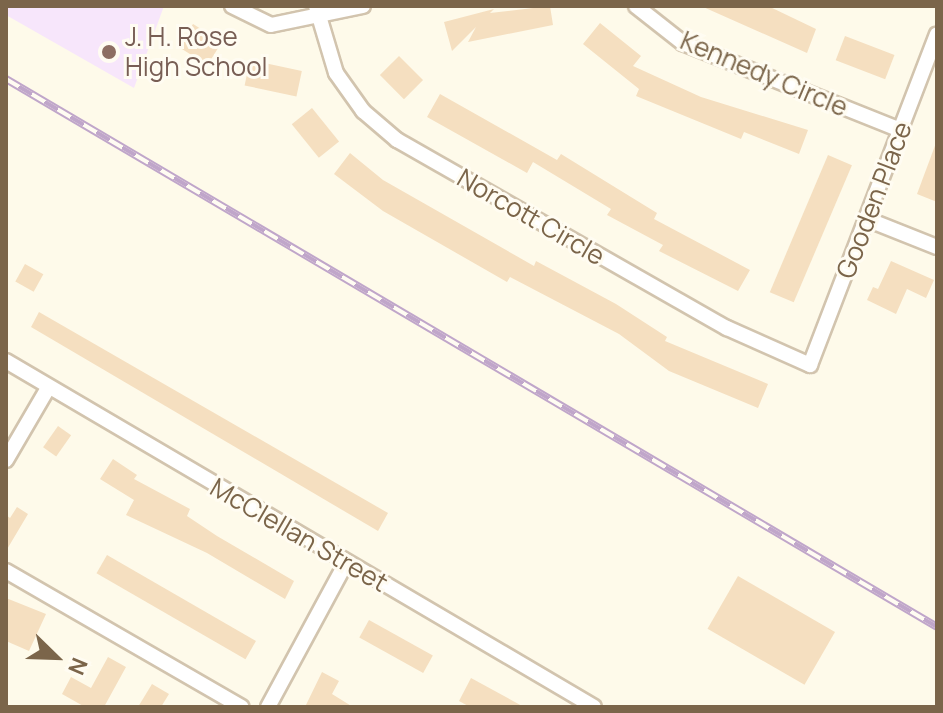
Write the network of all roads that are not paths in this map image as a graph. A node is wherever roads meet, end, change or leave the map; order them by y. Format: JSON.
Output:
{"nodes":[{"id":1,"x":232,"y":6,"type":"edge"},
{"id":2,"x":363,"y":6,"type":"edge"},
{"id":3,"x":636,"y":6,"type":"edge"},
{"id":4,"x":317,"y":12,"type":"edge"},
{"id":5,"x":937,"y":35,"type":"edge"},
{"id":6,"x":900,"y":130,"type":"junction"},
{"id":7,"x":869,"y":220,"type":"junction"},
{"id":8,"x":937,"y":247,"type":"edge"},
{"id":9,"x":6,"y":361,"type":"edge"},
{"id":10,"x":810,"y":365,"type":"joint"},
{"id":11,"x":48,"y":388,"type":"junction"},
{"id":12,"x":6,"y":460,"type":"edge"},
{"id":13,"x":346,"y":563,"type":"junction"},
{"id":14,"x":6,"y":571,"type":"edge"},
{"id":15,"x":242,"y":707,"type":"edge"},
{"id":16,"x":268,"y":707,"type":"edge"},
{"id":17,"x":594,"y":707,"type":"edge"}],
"edges":[{"from":1,"to":4,"type":"street"},
{"from":2,"to":4,"type":"street"},
{"from":3,"to":6,"type":"street","name":"Kennedy Circle"},
{"from":4,"to":10,"type":"street","name":"Norcott Circle"},
{"from":5,"to":6,"type":"street","name":"Gooden Place"},
{"from":6,"to":7,"type":"street","name":"Gooden Place"},
{"from":7,"to":8,"type":"street"},
{"from":7,"to":10,"type":"street","name":"Gooden Place"},
{"from":9,"to":11,"type":"street","name":"McClellan Street"},
{"from":11,"to":12,"type":"street"},
{"from":11,"to":13,"type":"street","name":"McClellan Street"},
{"from":13,"to":16,"type":"street"},
{"from":13,"to":17,"type":"street","name":"McClellan Street"},
{"from":14,"to":15,"type":"street"}]}
